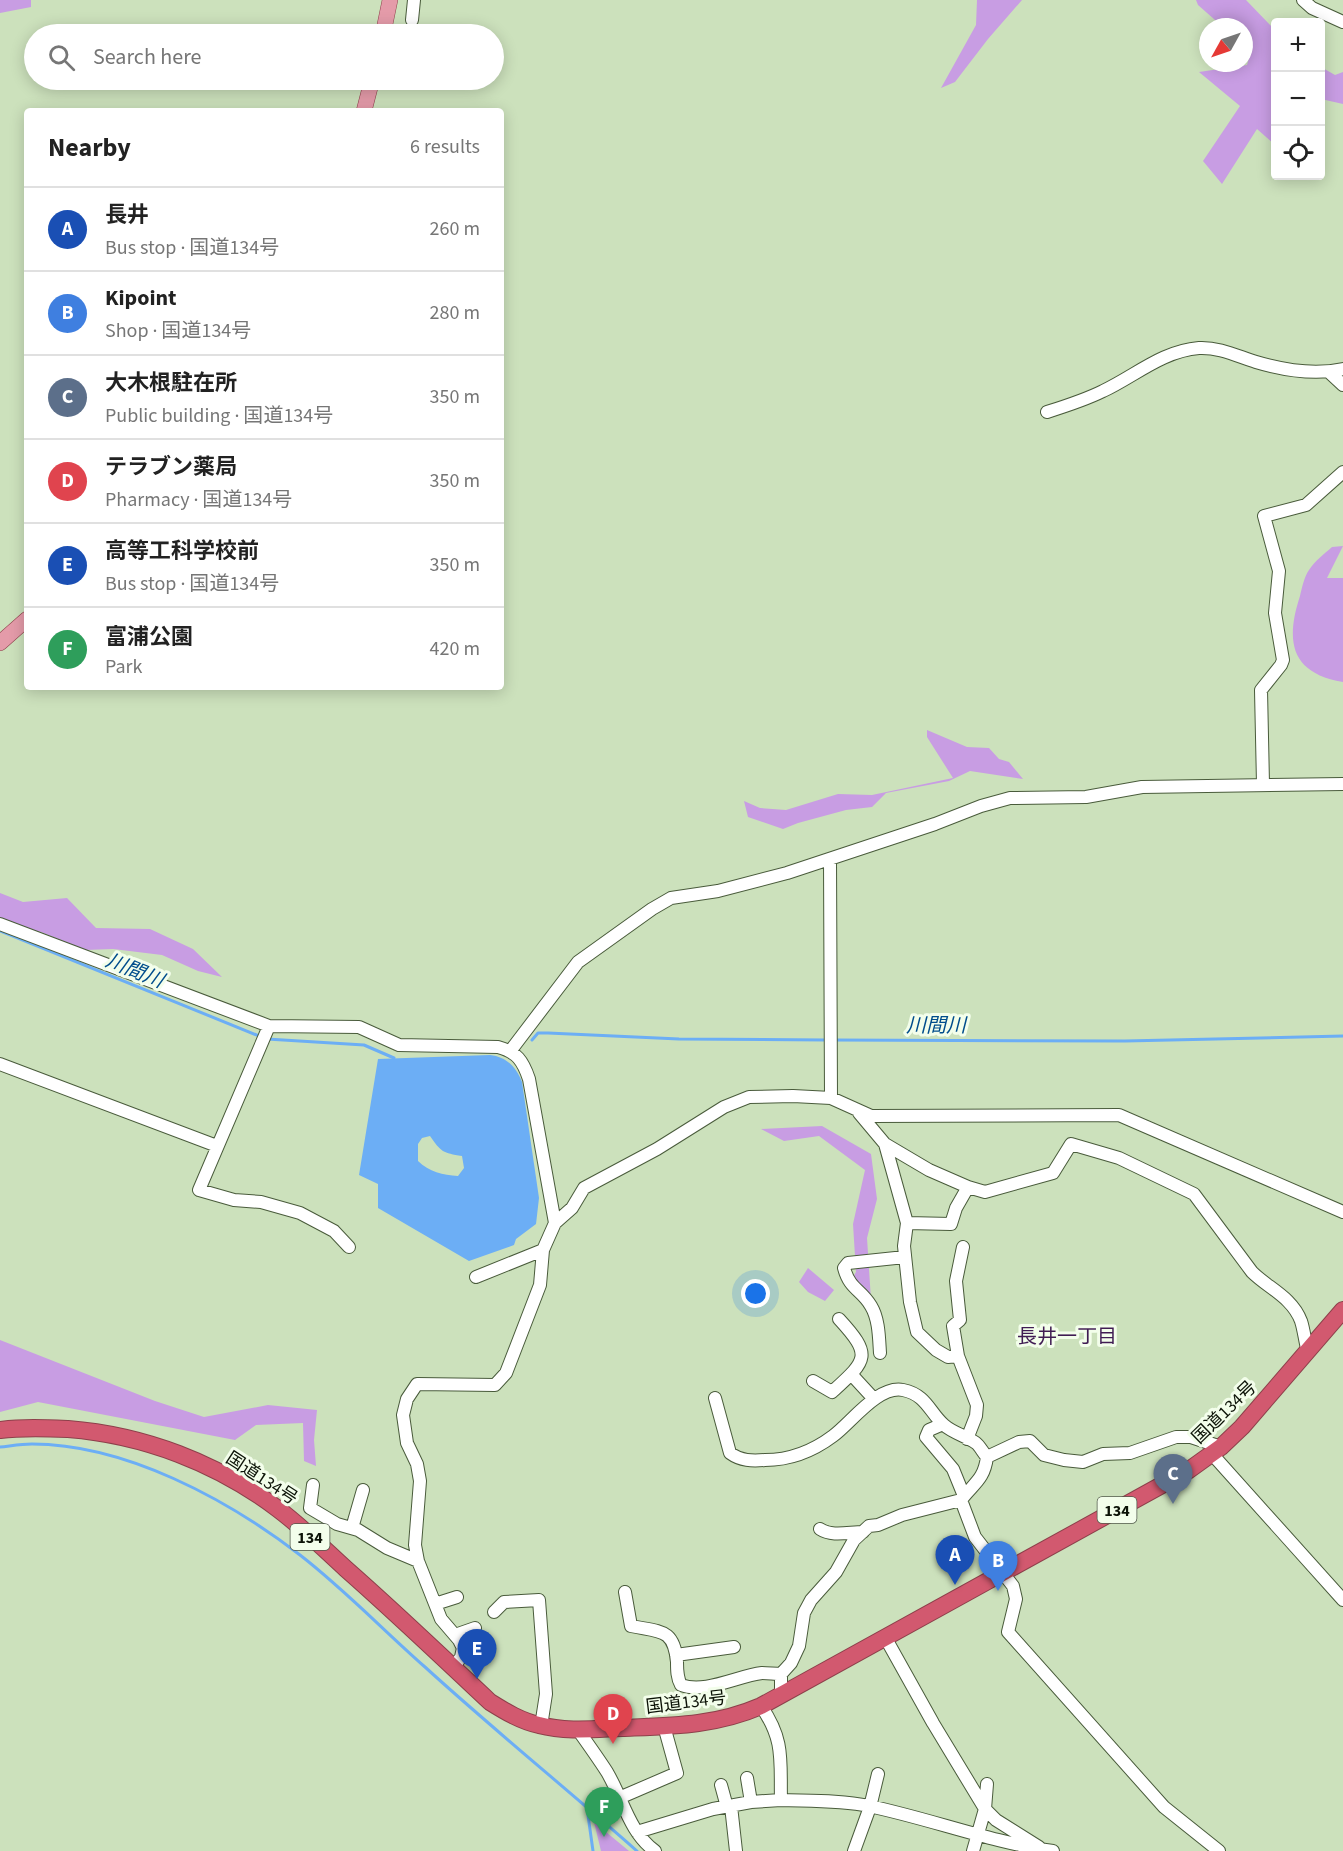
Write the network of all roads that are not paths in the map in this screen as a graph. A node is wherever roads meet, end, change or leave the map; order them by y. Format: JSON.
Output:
{"nodes":[{"id":1,"x":390,"y":0,"type":"edge"},
{"id":2,"x":414,"y":0,"type":"edge"},
{"id":3,"x":1303,"y":0,"type":"edge"},
{"id":4,"x":412,"y":21,"type":"dead end"},
{"id":5,"x":1343,"y":22,"type":"edge"},
{"id":6,"x":385,"y":24,"type":"edge"},
{"id":7,"x":369,"y":90,"type":"edge"},
{"id":8,"x":365,"y":108,"type":"edge"},
{"id":9,"x":1343,"y":369,"type":"edge"},
{"id":10,"x":1329,"y":372,"type":"junction"},
{"id":11,"x":1343,"y":385,"type":"edge"},
{"id":12,"x":1047,"y":412,"type":"dead end"},
{"id":13,"x":1343,"y":472,"type":"edge"},
{"id":14,"x":24,"y":623,"type":"edge"},
{"id":15,"x":0,"y":643,"type":"edge"},
{"id":16,"x":1263,"y":784,"type":"junction"},
{"id":17,"x":1343,"y":784,"type":"edge"},
{"id":18,"x":830,"y":859,"type":"junction"},
{"id":19,"x":0,"y":924,"type":"edge"},
{"id":20,"x":269,"y":1026,"type":"junction"},
{"id":21,"x":511,"y":1050,"type":"junction"},
{"id":22,"x":0,"y":1064,"type":"edge"},
{"id":23,"x":831,"y":1098,"type":"junction"},
{"id":24,"x":859,"y":1112,"type":"junction"},
{"id":25,"x":885,"y":1144,"type":"junction"},
{"id":26,"x":217,"y":1146,"type":"junction"},
{"id":27,"x":968,"y":1187,"type":"junction"},
{"id":28,"x":1343,"y":1212,"type":"edge"},
{"id":29,"x":555,"y":1223,"type":"junction"},
{"id":30,"x":907,"y":1223,"type":"junction"},
{"id":31,"x":349,"y":1247,"type":"dead end"},
{"id":32,"x":963,"y":1247,"type":"dead end"},
{"id":33,"x":543,"y":1250,"type":"junction"},
{"id":34,"x":905,"y":1257,"type":"junction"},
{"id":35,"x":476,"y":1277,"type":"dead end"},
{"id":36,"x":1343,"y":1310,"type":"edge"},
{"id":37,"x":839,"y":1319,"type":"dead end"},
{"id":38,"x":1308,"y":1352,"type":"junction"},
{"id":39,"x":880,"y":1353,"type":"dead end"},
{"id":40,"x":958,"y":1356,"type":"junction"},
{"id":41,"x":852,"y":1374,"type":"junction"},
{"id":42,"x":813,"y":1381,"type":"dead end"},
{"id":43,"x":715,"y":1398,"type":"dead end"},
{"id":44,"x":874,"y":1400,"type":"junction"},
{"id":45,"x":943,"y":1424,"type":"junction"},
{"id":46,"x":0,"y":1430,"type":"edge"},
{"id":47,"x":967,"y":1438,"type":"junction"},
{"id":48,"x":1217,"y":1451,"type":"junction"},
{"id":49,"x":987,"y":1457,"type":"junction"},
{"id":50,"x":313,"y":1485,"type":"dead end"},
{"id":51,"x":363,"y":1490,"type":"dead end"},
{"id":52,"x":962,"y":1498,"type":"junction"},
{"id":53,"x":352,"y":1528,"type":"junction"},
{"id":54,"x":820,"y":1529,"type":"dead end"},
{"id":55,"x":863,"y":1532,"type":"junction"},
{"id":56,"x":418,"y":1561,"type":"junction"},
{"id":57,"x":1002,"y":1574,"type":"junction"},
{"id":58,"x":625,"y":1592,"type":"dead end"},
{"id":59,"x":457,"y":1597,"type":"dead end"},
{"id":60,"x":1343,"y":1600,"type":"edge"},
{"id":61,"x":435,"y":1604,"type":"junction"},
{"id":62,"x":494,"y":1612,"type":"dead end"},
{"id":63,"x":475,"y":1628,"type":"dead end"},
{"id":64,"x":456,"y":1635,"type":"junction"},
{"id":65,"x":885,"y":1637,"type":"junction"},
{"id":66,"x":734,"y":1647,"type":"dead end"},
{"id":67,"x":676,"y":1654,"type":"junction"},
{"id":68,"x":453,"y":1668,"type":"junction"},
{"id":69,"x":781,"y":1674,"type":"junction"},
{"id":70,"x":784,"y":1693,"type":"junction"},
{"id":71,"x":761,"y":1706,"type":"junction"},
{"id":72,"x":541,"y":1726,"type":"junction"},
{"id":73,"x":664,"y":1726,"type":"junction"},
{"id":74,"x":578,"y":1730,"type":"junction"},
{"id":75,"x":878,"y":1774,"type":"dead end"},
{"id":76,"x":747,"y":1778,"type":"dead end"},
{"id":77,"x":987,"y":1784,"type":"dead end"},
{"id":78,"x":721,"y":1785,"type":"dead end"},
{"id":79,"x":619,"y":1798,"type":"junction"},
{"id":80,"x":781,"y":1800,"type":"junction"},
{"id":81,"x":751,"y":1802,"type":"junction"},
{"id":82,"x":729,"y":1807,"type":"junction"},
{"id":83,"x":870,"y":1807,"type":"junction"},
{"id":84,"x":985,"y":1809,"type":"junction"},
{"id":85,"x":637,"y":1833,"type":"junction"},
{"id":86,"x":977,"y":1836,"type":"junction"},
{"id":87,"x":1048,"y":1850,"type":"edge"},
{"id":88,"x":655,"y":1851,"type":"edge"},
{"id":89,"x":736,"y":1851,"type":"edge"},
{"id":90,"x":854,"y":1851,"type":"edge"},
{"id":91,"x":972,"y":1851,"type":"edge"},
{"id":92,"x":1219,"y":1851,"type":"edge"}],
"edges":[{"from":1,"to":6,"type":"main road"},
{"from":2,"to":4,"type":"street"},
{"from":3,"to":5,"type":"street"},
{"from":7,"to":8,"type":"main road"},
{"from":9,"to":10,"type":"street"},
{"from":10,"to":11,"type":"street"},
{"from":10,"to":12,"type":"street"},
{"from":13,"to":16,"type":"street"},
{"from":14,"to":15,"type":"main road"},
{"from":16,"to":17,"type":"street"},
{"from":16,"to":18,"type":"street"},
{"from":18,"to":21,"type":"street"},
{"from":18,"to":23,"type":"street"},
{"from":19,"to":20,"type":"street"},
{"from":20,"to":21,"type":"street"},
{"from":20,"to":26,"type":"street"},
{"from":21,"to":29,"type":"street"},
{"from":22,"to":26,"type":"street"},
{"from":23,"to":24,"type":"street"},
{"from":23,"to":29,"type":"street"},
{"from":24,"to":25,"type":"street"},
{"from":24,"to":28,"type":"street"},
{"from":25,"to":27,"type":"street"},
{"from":25,"to":30,"type":"street"},
{"from":26,"to":31,"type":"street"},
{"from":27,"to":30,"type":"street"},
{"from":27,"to":38,"type":"street"},
{"from":29,"to":33,"type":"street"},
{"from":30,"to":34,"type":"street"},
{"from":32,"to":40,"type":"street"},
{"from":33,"to":35,"type":"street"},
{"from":33,"to":56,"type":"street"},
{"from":34,"to":39,"type":"street"},
{"from":34,"to":40,"type":"street"},
{"from":36,"to":38,"type":"highway","name":"国道134号","number":"134"},
{"from":37,"to":41,"type":"street"},
{"from":38,"to":48,"type":"highway","name":"国道134号","number":"134"},
{"from":40,"to":47,"type":"street"},
{"from":41,"to":42,"type":"street"},
{"from":41,"to":44,"type":"street"},
{"from":43,"to":44,"type":"street"},
{"from":44,"to":45,"type":"street"},
{"from":45,"to":47,"type":"street"},
{"from":45,"to":52,"type":"street"},
{"from":46,"to":68,"type":"highway","name":"国道134号","number":"134"},
{"from":47,"to":49,"type":"street"},
{"from":48,"to":49,"type":"street"},
{"from":48,"to":57,"type":"highway","name":"国道134号","number":"134"},
{"from":48,"to":60,"type":"street"},
{"from":49,"to":52,"type":"street"},
{"from":50,"to":53,"type":"street"},
{"from":51,"to":53,"type":"street"},
{"from":52,"to":55,"type":"street"},
{"from":52,"to":57,"type":"street"},
{"from":53,"to":56,"type":"street"},
{"from":54,"to":55,"type":"street"},
{"from":55,"to":69,"type":"street"},
{"from":56,"to":61,"type":"street"},
{"from":57,"to":65,"type":"highway","name":"国道134号","number":"134"},
{"from":57,"to":92,"type":"street"},
{"from":58,"to":67,"type":"street"},
{"from":59,"to":61,"type":"street"},
{"from":61,"to":64,"type":"street"},
{"from":62,"to":72,"type":"street"},
{"from":63,"to":64,"type":"street"},
{"from":64,"to":68,"type":"street"},
{"from":65,"to":70,"type":"highway","name":"国道134号","number":"134"},
{"from":65,"to":84,"type":"street"},
{"from":66,"to":67,"type":"street"},
{"from":67,"to":69,"type":"street"},
{"from":68,"to":72,"type":"highway","name":"国道134号","number":"134"},
{"from":69,"to":70,"type":"street"},
{"from":70,"to":71,"type":"highway","name":"国道134号","number":"134"},
{"from":71,"to":73,"type":"highway","name":"国道134号","number":"134"},
{"from":71,"to":80,"type":"street"},
{"from":72,"to":74,"type":"highway","name":"国道134号","number":"134"},
{"from":73,"to":74,"type":"highway","name":"国道134号","number":"134"},
{"from":73,"to":79,"type":"street"},
{"from":74,"to":79,"type":"street"},
{"from":75,"to":83,"type":"street"},
{"from":76,"to":81,"type":"street"},
{"from":77,"to":84,"type":"street"},
{"from":78,"to":82,"type":"street"},
{"from":79,"to":85,"type":"street"},
{"from":80,"to":81,"type":"street"},
{"from":80,"to":83,"type":"street"},
{"from":81,"to":82,"type":"street"},
{"from":82,"to":85,"type":"street"},
{"from":82,"to":89,"type":"street"},
{"from":83,"to":86,"type":"street"},
{"from":83,"to":90,"type":"street"},
{"from":84,"to":86,"type":"street"},
{"from":84,"to":87,"type":"street"},
{"from":85,"to":88,"type":"street"},
{"from":86,"to":87,"type":"street"},
{"from":86,"to":91,"type":"street"}]}
